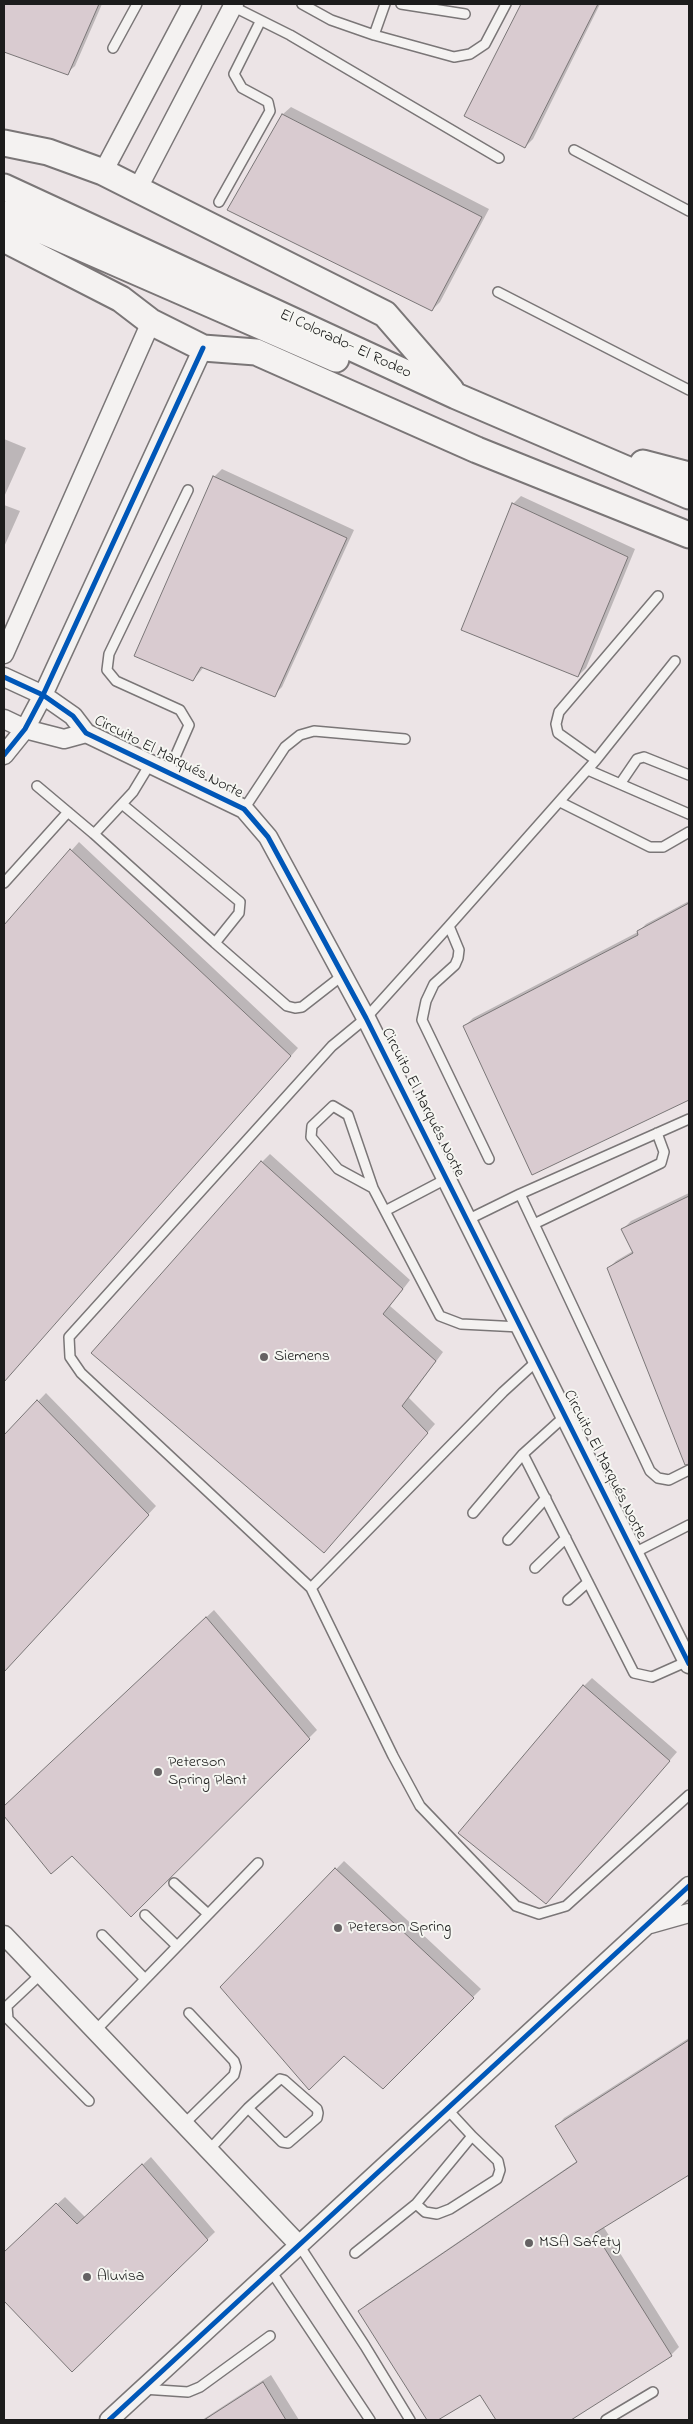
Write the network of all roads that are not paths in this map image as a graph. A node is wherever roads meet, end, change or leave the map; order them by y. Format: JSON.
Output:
{"nodes":[{"id":1,"x":137,"y":4,"type":"edge"},
{"id":2,"x":192,"y":4,"type":"edge"},
{"id":3,"x":302,"y":4,"type":"edge"},
{"id":4,"x":385,"y":4,"type":"edge"},
{"id":5,"x":401,"y":4,"type":"edge"},
{"id":6,"x":506,"y":4,"type":"edge"},
{"id":7,"x":231,"y":5,"type":"edge"},
{"id":8,"x":465,"y":14,"type":"dead end"},
{"id":9,"x":260,"y":22,"type":"junction"},
{"id":10,"x":374,"y":35,"type":"junction"},
{"id":11,"x":113,"y":48,"type":"dead end"},
{"id":12,"x":4,"y":143,"type":"edge"},
{"id":13,"x":574,"y":150,"type":"dead end"},
{"id":14,"x":499,"y":158,"type":"dead end"},
{"id":15,"x":103,"y":172,"type":"junction"},
{"id":16,"x":4,"y":188,"type":"edge"},
{"id":17,"x":137,"y":190,"type":"junction"},
{"id":18,"x":219,"y":202,"type":"dead end"},
{"id":19,"x":689,"y":211,"type":"edge"},
{"id":20,"x":4,"y":214,"type":"edge"},
{"id":21,"x":4,"y":239,"type":"edge"},
{"id":22,"x":498,"y":292,"type":"dead end"},
{"id":23,"x":151,"y":322,"type":"junction"},
{"id":24,"x":203,"y":348,"type":"junction"},
{"id":25,"x":689,"y":390,"type":"edge"},
{"id":26,"x":456,"y":396,"type":"junction"},
{"id":27,"x":563,"y":442,"type":"junction"},
{"id":28,"x":689,"y":475,"type":"edge"},
{"id":29,"x":188,"y":490,"type":"dead end"},
{"id":30,"x":689,"y":496,"type":"edge"},
{"id":31,"x":689,"y":512,"type":"edge"},
{"id":32,"x":689,"y":535,"type":"edge"},
{"id":33,"x":658,"y":596,"type":"dead end"},
{"id":34,"x":4,"y":654,"type":"edge"},
{"id":35,"x":675,"y":661,"type":"dead end"},
{"id":36,"x":4,"y":677,"type":"edge"},
{"id":37,"x":43,"y":695,"type":"junction"},
{"id":38,"x":4,"y":719,"type":"edge"},
{"id":39,"x":26,"y":729,"type":"junction"},
{"id":40,"x":86,"y":733,"type":"junction"},
{"id":41,"x":405,"y":739,"type":"dead end"},
{"id":42,"x":4,"y":756,"type":"edge"},
{"id":43,"x":596,"y":760,"type":"junction"},
{"id":44,"x":150,"y":764,"type":"junction"},
{"id":45,"x":588,"y":770,"type":"junction"},
{"id":46,"x":168,"y":773,"type":"junction"},
{"id":47,"x":689,"y":775,"type":"edge"},
{"id":48,"x":620,"y":784,"type":"junction"},
{"id":49,"x":36,"y":786,"type":"dead end"},
{"id":50,"x":560,"y":802,"type":"junction"},
{"id":51,"x":122,"y":804,"type":"junction"},
{"id":52,"x":244,"y":809,"type":"junction"},
{"id":53,"x":68,"y":812,"type":"junction"},
{"id":54,"x":689,"y":814,"type":"edge"},
{"id":55,"x":689,"y":832,"type":"edge"},
{"id":56,"x":94,"y":834,"type":"junction"},
{"id":57,"x":4,"y":883,"type":"edge"},
{"id":58,"x":449,"y":926,"type":"junction"},
{"id":59,"x":215,"y":943,"type":"junction"},
{"id":60,"x":342,"y":975,"type":"junction"},
{"id":61,"x":366,"y":1018,"type":"junction"},
{"id":62,"x":689,"y":1119,"type":"edge"},
{"id":63,"x":657,"y":1133,"type":"junction"},
{"id":64,"x":489,"y":1159,"type":"dead end"},
{"id":65,"x":446,"y":1179,"type":"junction"},
{"id":66,"x":373,"y":1188,"type":"junction"},
{"id":67,"x":520,"y":1194,"type":"junction"},
{"id":68,"x":385,"y":1211,"type":"junction"},
{"id":69,"x":467,"y":1220,"type":"junction"},
{"id":70,"x":534,"y":1224,"type":"junction"},
{"id":71,"x":520,"y":1327,"type":"junction"},
{"id":72,"x":537,"y":1361,"type":"junction"},
{"id":73,"x":565,"y":1416,"type":"junction"},
{"id":74,"x":523,"y":1454,"type":"junction"},
{"id":75,"x":689,"y":1470,"type":"edge"},
{"id":76,"x":546,"y":1498,"type":"junction"},
{"id":77,"x":474,"y":1513,"type":"dead end"},
{"id":78,"x":689,"y":1525,"type":"edge"},
{"id":79,"x":566,"y":1538,"type":"junction"},
{"id":80,"x":508,"y":1540,"type":"dead end"},
{"id":81,"x":634,"y":1553,"type":"junction"},
{"id":82,"x":534,"y":1568,"type":"dead end"},
{"id":83,"x":588,"y":1582,"type":"junction"},
{"id":84,"x":312,"y":1588,"type":"junction"},
{"id":85,"x":568,"y":1600,"type":"dead end"},
{"id":86,"x":689,"y":1662,"type":"edge"},
{"id":87,"x":689,"y":1795,"type":"edge"},
{"id":88,"x":258,"y":1863,"type":"dead end"},
{"id":89,"x":174,"y":1883,"type":"dead end"},
{"id":90,"x":689,"y":1886,"type":"edge"},
{"id":91,"x":689,"y":1913,"type":"edge"},
{"id":92,"x":208,"y":1914,"type":"junction"},
{"id":93,"x":145,"y":1915,"type":"dead end"},
{"id":94,"x":647,"y":1925,"type":"junction"},
{"id":95,"x":4,"y":1935,"type":"edge"},
{"id":96,"x":102,"y":1935,"type":"dead end"},
{"id":97,"x":177,"y":1946,"type":"junction"},
{"id":98,"x":41,"y":1974,"type":"junction"},
{"id":99,"x":145,"y":1980,"type":"junction"},
{"id":100,"x":189,"y":2012,"type":"dead end"},
{"id":101,"x":95,"y":2031,"type":"junction"},
{"id":102,"x":90,"y":2101,"type":"dead end"},
{"id":103,"x":248,"y":2108,"type":"junction"},
{"id":104,"x":447,"y":2109,"type":"junction"},
{"id":105,"x":184,"y":2124,"type":"junction"},
{"id":106,"x":472,"y":2136,"type":"junction"},
{"id":107,"x":209,"y":2150,"type":"junction"},
{"id":108,"x":416,"y":2204,"type":"junction"},
{"id":109,"x":300,"y":2245,"type":"junction"},
{"id":110,"x":355,"y":2253,"type":"dead end"},
{"id":111,"x":271,"y":2271,"type":"junction"},
{"id":112,"x":270,"y":2336,"type":"dead end"},
{"id":113,"x":143,"y":2389,"type":"junction"},
{"id":114,"x":653,"y":2392,"type":"dead end"},
{"id":115,"x":109,"y":2420,"type":"edge"},
{"id":116,"x":370,"y":2420,"type":"edge"},
{"id":117,"x":410,"y":2420,"type":"edge"},
{"id":118,"x":606,"y":2420,"type":"edge"}],
"edges":[{"from":1,"to":11,"type":"lane"},
{"from":2,"to":15,"type":"street"},
{"from":3,"to":10,"type":"lane"},
{"from":4,"to":10,"type":"lane"},
{"from":5,"to":8,"type":"lane"},
{"from":6,"to":10,"type":"lane"},
{"from":7,"to":9,"type":"lane"},
{"from":7,"to":17,"type":"street"},
{"from":9,"to":14,"type":"lane"},
{"from":9,"to":18,"type":"lane"},
{"from":12,"to":15,"type":"main road"},
{"from":13,"to":19,"type":"lane"},
{"from":15,"to":17,"type":"main road"},
{"from":16,"to":26,"type":"main road","name":"El Colorado- El Rodeo"},
{"from":17,"to":26,"type":"main road"},
{"from":20,"to":31,"type":"main road","name":"El Colorado- El Rodeo"},
{"from":21,"to":23,"type":"main road"},
{"from":22,"to":25,"type":"lane"},
{"from":23,"to":24,"type":"main road"},
{"from":23,"to":34,"type":"street"},
{"from":24,"to":32,"type":"main road"},
{"from":24,"to":37,"type":"street"},
{"from":26,"to":27,"type":"main road","name":"El Colorado- El Rodeo"},
{"from":27,"to":28,"type":"main road"},
{"from":27,"to":30,"type":"main road","name":"El Colorado- El Rodeo"},
{"from":29,"to":46,"type":"lane"},
{"from":33,"to":43,"type":"lane"},
{"from":35,"to":43,"type":"lane"},
{"from":36,"to":37,"type":"street","name":"Circuito El Marqués Norte"},
{"from":37,"to":39,"type":"street"},
{"from":37,"to":40,"type":"street","name":"Circuito El Marqués Norte"},
{"from":38,"to":39,"type":"street","name":"Circuito El Marqués Norte"},
{"from":39,"to":40,"type":"street","name":"Circuito El Marqués Norte"},
{"from":39,"to":42,"type":"street"},
{"from":40,"to":44,"type":"street","name":"Circuito El Marqués Norte"},
{"from":41,"to":52,"type":"lane"},
{"from":43,"to":45,"type":"lane"},
{"from":44,"to":46,"type":"street","name":"Circuito El Marqués Norte"},
{"from":44,"to":51,"type":"lane"},
{"from":45,"to":48,"type":"lane"},
{"from":45,"to":50,"type":"lane"},
{"from":46,"to":52,"type":"street","name":"Circuito El Marqués Norte"},
{"from":47,"to":48,"type":"lane"},
{"from":48,"to":54,"type":"lane"},
{"from":49,"to":53,"type":"lane"},
{"from":50,"to":55,"type":"lane"},
{"from":50,"to":58,"type":"lane"},
{"from":51,"to":56,"type":"lane"},
{"from":51,"to":59,"type":"lane"},
{"from":52,"to":60,"type":"street","name":"Circuito El Marqués Norte"},
{"from":53,"to":56,"type":"lane"},
{"from":53,"to":57,"type":"lane"},
{"from":56,"to":59,"type":"lane"},
{"from":58,"to":61,"type":"lane"},
{"from":58,"to":64,"type":"lane"},
{"from":59,"to":60,"type":"lane"},
{"from":60,"to":61,"type":"street","name":"Circuito El Marqués Norte"},
{"from":61,"to":65,"type":"street","name":"Circuito El Marqués Norte"},
{"from":61,"to":84,"type":"lane"},
{"from":62,"to":63,"type":"lane"},
{"from":63,"to":67,"type":"lane"},
{"from":63,"to":70,"type":"lane"},
{"from":65,"to":68,"type":"lane"},
{"from":65,"to":69,"type":"street","name":"Circuito El Marqués Norte"},
{"from":66,"to":66,"type":"lane"},
{"from":66,"to":68,"type":"lane"},
{"from":67,"to":69,"type":"lane"},
{"from":67,"to":70,"type":"lane"},
{"from":68,"to":71,"type":"lane"},
{"from":69,"to":71,"type":"street","name":"Circuito El Marqués Norte"},
{"from":70,"to":75,"type":"lane"},
{"from":71,"to":72,"type":"street","name":"Circuito El Marqués Norte"},
{"from":72,"to":73,"type":"street","name":"Circuito El Marqués Norte"},
{"from":72,"to":84,"type":"lane"},
{"from":73,"to":74,"type":"lane"},
{"from":73,"to":81,"type":"street","name":"Circuito El Marqués Norte"},
{"from":74,"to":76,"type":"lane"},
{"from":74,"to":77,"type":"lane"},
{"from":76,"to":79,"type":"lane"},
{"from":76,"to":80,"type":"lane"},
{"from":78,"to":81,"type":"lane"},
{"from":79,"to":82,"type":"lane"},
{"from":79,"to":83,"type":"lane"},
{"from":81,"to":86,"type":"street","name":"Circuito El Marqués Norte"},
{"from":83,"to":85,"type":"lane"},
{"from":83,"to":86,"type":"lane"},
{"from":84,"to":87,"type":"lane"},
{"from":88,"to":92,"type":"lane"},
{"from":89,"to":92,"type":"lane"},
{"from":90,"to":94,"type":"street"},
{"from":91,"to":94,"type":"street"},
{"from":92,"to":97,"type":"lane"},
{"from":93,"to":97,"type":"lane"},
{"from":94,"to":104,"type":"street"},
{"from":95,"to":98,"type":"street"},
{"from":96,"to":99,"type":"lane"},
{"from":97,"to":99,"type":"lane"},
{"from":98,"to":101,"type":"street"},
{"from":98,"to":102,"type":"lane"},
{"from":99,"to":101,"type":"lane"},
{"from":100,"to":105,"type":"lane"},
{"from":101,"to":105,"type":"street"},
{"from":103,"to":103,"type":"lane"},
{"from":103,"to":107,"type":"lane"},
{"from":104,"to":106,"type":"lane"},
{"from":104,"to":109,"type":"street"},
{"from":105,"to":107,"type":"street"},
{"from":106,"to":108,"type":"lane"},
{"from":106,"to":108,"type":"lane"},
{"from":107,"to":109,"type":"street"},
{"from":108,"to":110,"type":"lane"},
{"from":109,"to":111,"type":"street"},
{"from":109,"to":117,"type":"lane"},
{"from":111,"to":113,"type":"street"},
{"from":111,"to":116,"type":"lane"},
{"from":112,"to":113,"type":"lane"},
{"from":113,"to":115,"type":"street"},
{"from":114,"to":118,"type":"lane"}]}
